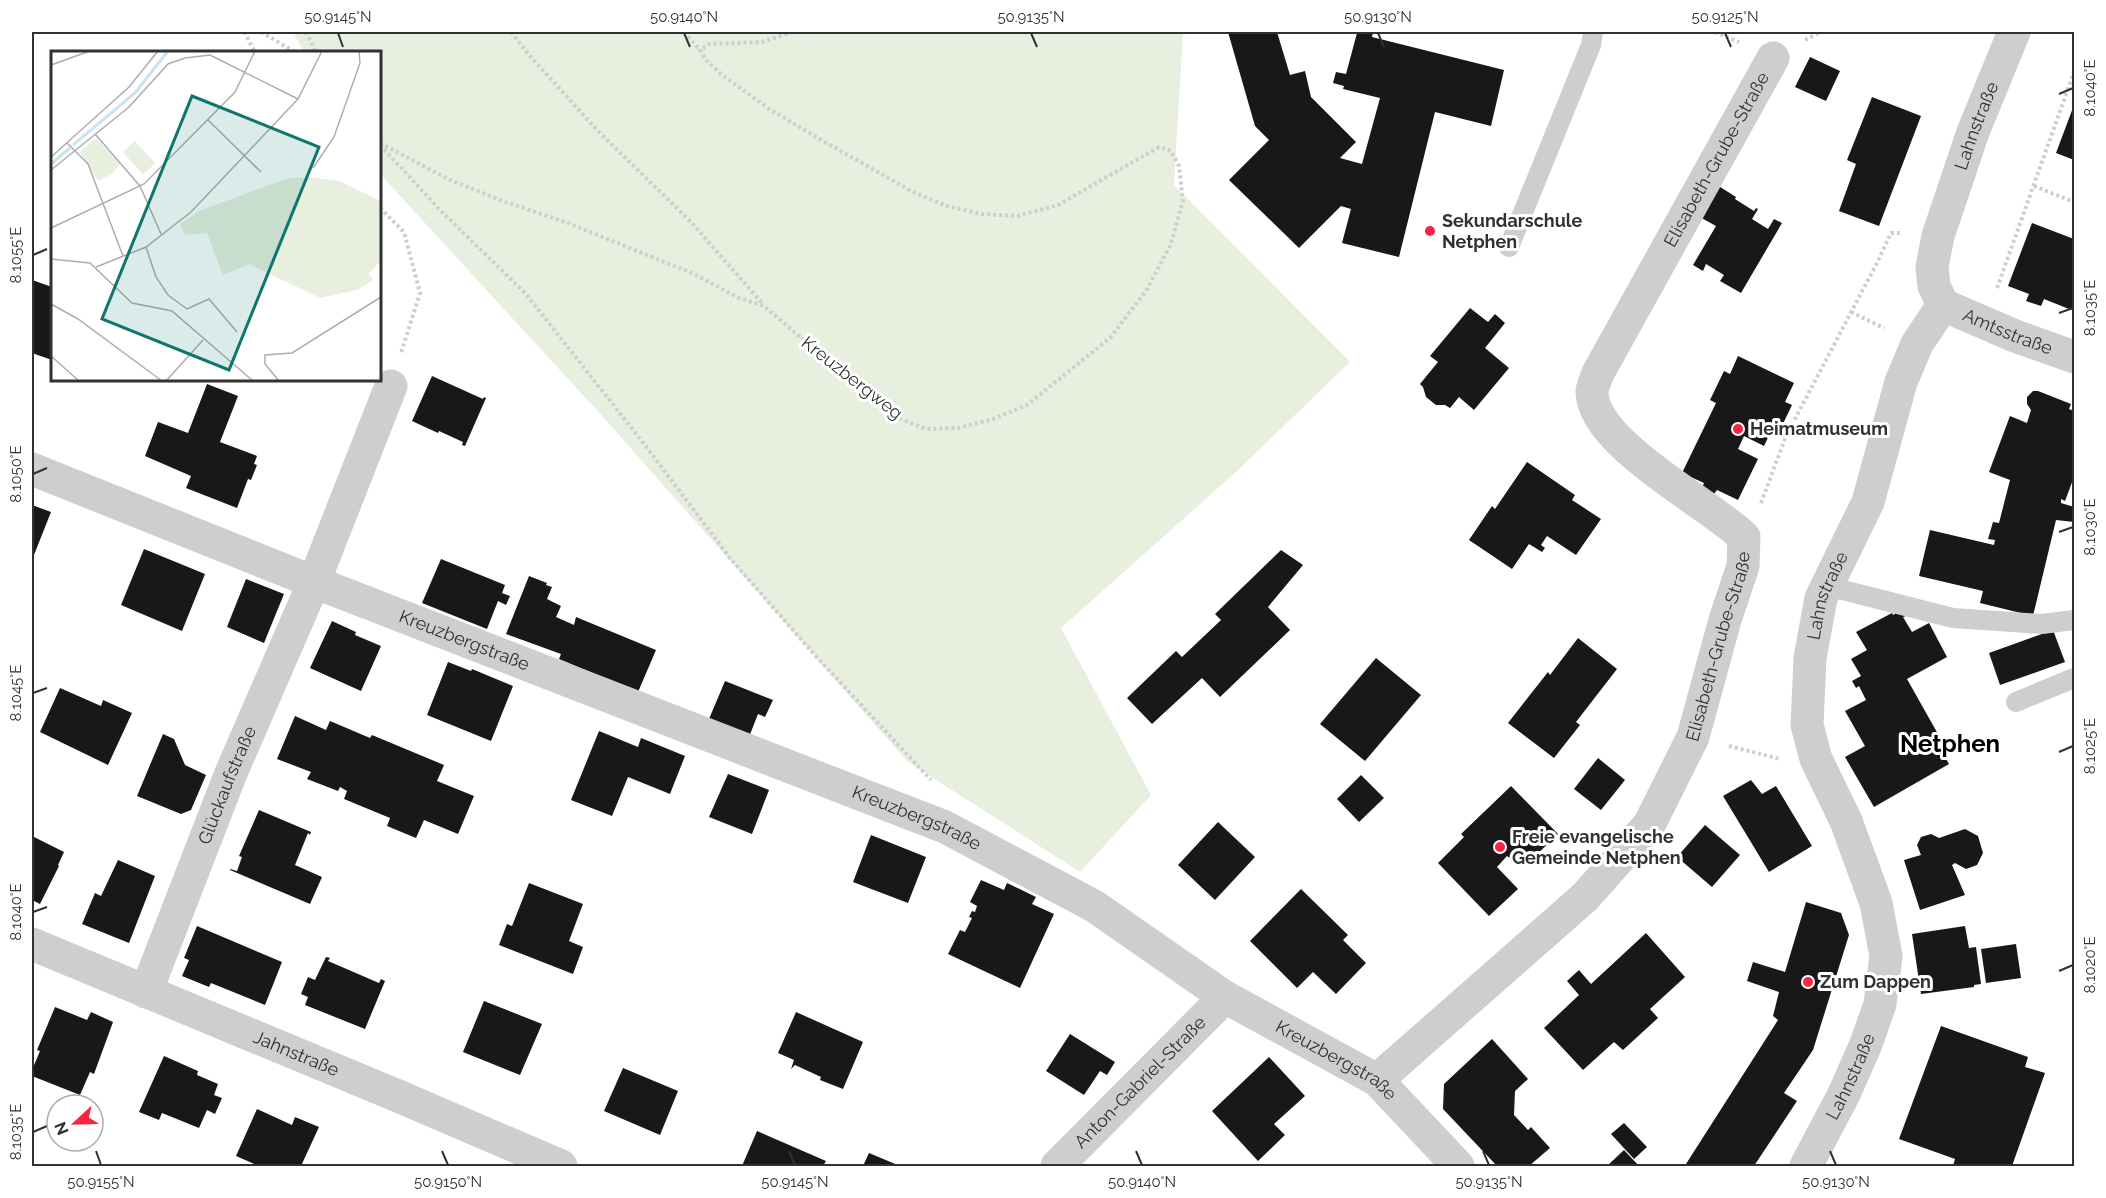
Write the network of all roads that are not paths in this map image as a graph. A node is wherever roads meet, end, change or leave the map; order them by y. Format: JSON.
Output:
{"nodes":[{"id":1,"x":1593,"y":32,"type":"edge"},
{"id":2,"x":2014,"y":32,"type":"edge"},
{"id":3,"x":1773,"y":58,"type":"dead end"},
{"id":4,"x":1509,"y":247,"type":"dead end"},
{"id":5,"x":1943,"y":305,"type":"junction"},
{"id":6,"x":2074,"y":357,"type":"edge"},
{"id":7,"x":391,"y":386,"type":"road end"},
{"id":8,"x":32,"y":469,"type":"edge"},
{"id":9,"x":314,"y":582,"type":"junction"},
{"id":10,"x":1827,"y":586,"type":"junction"},
{"id":11,"x":2074,"y":620,"type":"edge"},
{"id":12,"x":2074,"y":678,"type":"edge"},
{"id":13,"x":2016,"y":702,"type":"dead end"},
{"id":14,"x":32,"y":944,"type":"edge"},
{"id":15,"x":146,"y":992,"type":"junction"},
{"id":16,"x":1225,"y":997,"type":"junction"},
{"id":17,"x":1377,"y":1080,"type":"junction"},
{"id":18,"x":561,"y":1167,"type":"edge"},
{"id":19,"x":1057,"y":1167,"type":"edge"},
{"id":20,"x":1458,"y":1167,"type":"edge"},
{"id":21,"x":1806,"y":1167,"type":"edge"}],
"edges":[{"from":1,"to":4,"type":"lane"},
{"from":2,"to":5,"type":"street","name":"Lahnstraße"},
{"from":3,"to":17,"type":"street","name":"Elisabeth-Grube-Straße"},
{"from":5,"to":6,"type":"street","name":"Amtsstraße"},
{"from":5,"to":10,"type":"street","name":"Lahnstraße"},
{"from":7,"to":9,"type":"street"},
{"from":8,"to":9,"type":"street","name":"Kreuzbergstraße"},
{"from":9,"to":15,"type":"street","name":"Glückaufstraße"},
{"from":9,"to":16,"type":"street","name":"Kreuzbergstraße"},
{"from":10,"to":11,"type":"lane"},
{"from":10,"to":21,"type":"street","name":"Lahnstraße"},
{"from":12,"to":13,"type":"lane"},
{"from":14,"to":15,"type":"street","name":"Jahnstraße"},
{"from":15,"to":18,"type":"street","name":"Jahnstraße"},
{"from":16,"to":17,"type":"street","name":"Kreuzbergstraße"},
{"from":16,"to":19,"type":"street","name":"Anton-Gabriel-Straße"},
{"from":17,"to":20,"type":"street","name":"Kreuzbergstraße"}]}
